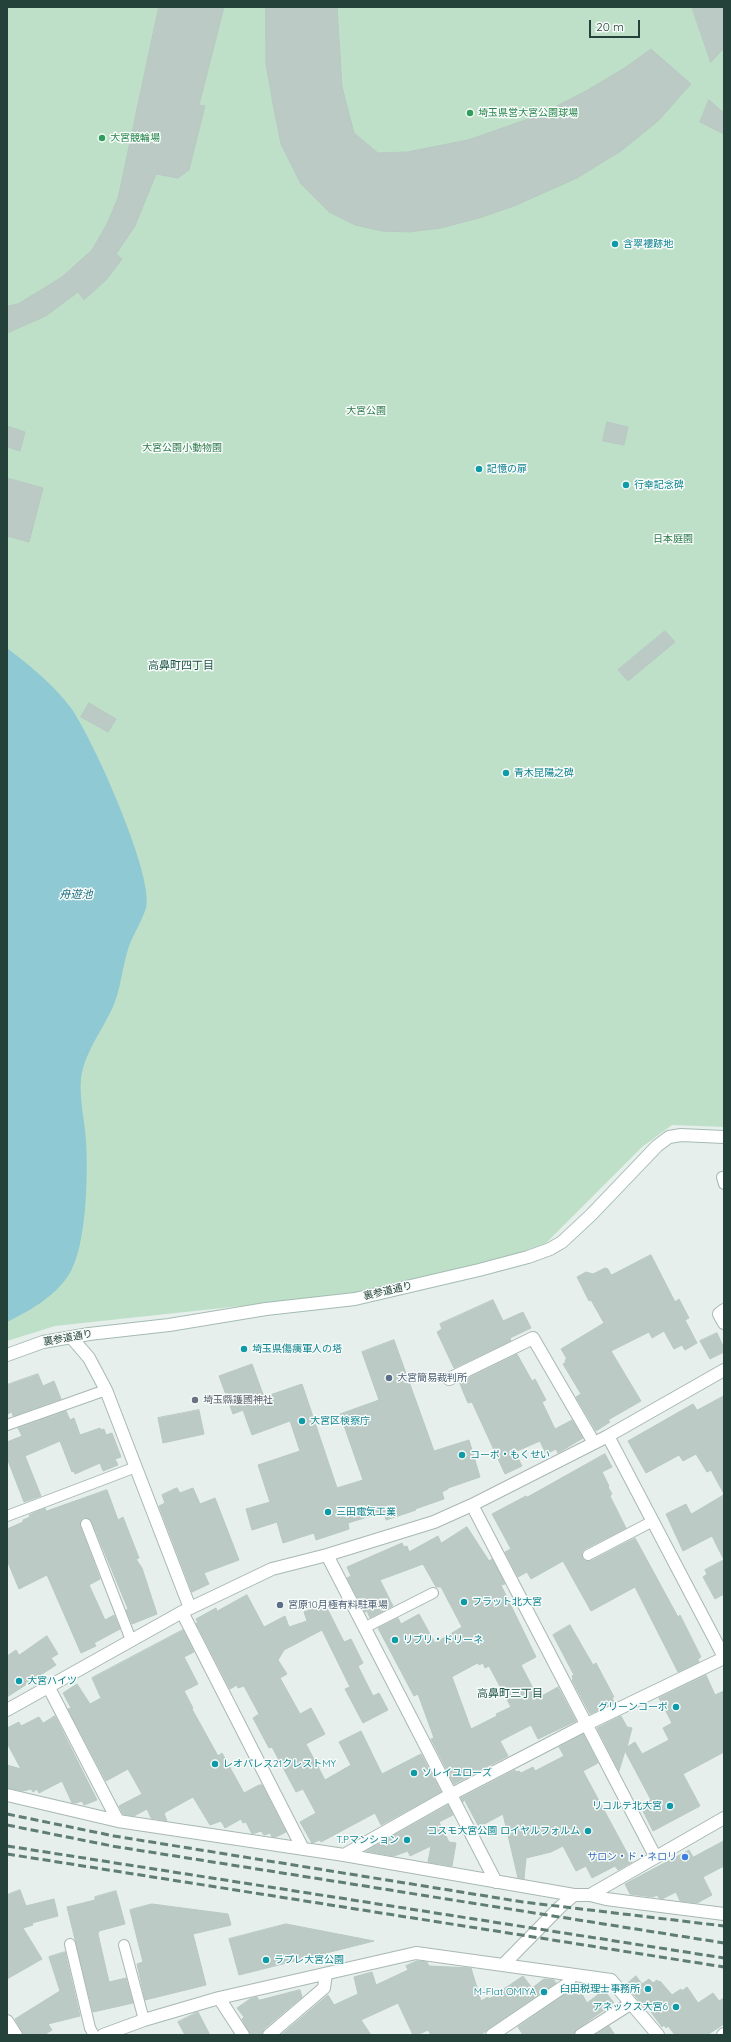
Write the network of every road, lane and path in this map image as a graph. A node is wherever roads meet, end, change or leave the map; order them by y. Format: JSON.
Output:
{"nodes":[{"id":1,"x":724,"y":1137,"type":"edge"},
{"id":2,"x":724,"y":1310,"type":"edge"},
{"id":3,"x":724,"y":1323,"type":"edge"},
{"id":4,"x":71,"y":1337,"type":"junction"},
{"id":5,"x":7,"y":1355,"type":"edge"},
{"id":6,"x":724,"y":1370,"type":"edge"},
{"id":7,"x":449,"y":1380,"type":"dead end"},
{"id":8,"x":106,"y":1390,"type":"junction"},
{"id":9,"x":7,"y":1425,"type":"edge"},
{"id":10,"x":608,"y":1436,"type":"junction"},
{"id":11,"x":594,"y":1443,"type":"junction"},
{"id":12,"x":136,"y":1467,"type":"junction"},
{"id":13,"x":472,"y":1505,"type":"junction"},
{"id":14,"x":7,"y":1516,"type":"edge"},
{"id":15,"x":653,"y":1521,"type":"junction"},
{"id":16,"x":86,"y":1524,"type":"dead end"},
{"id":17,"x":588,"y":1554,"type":"dead end"},
{"id":18,"x":327,"y":1555,"type":"junction"},
{"id":19,"x":433,"y":1594,"type":"dead end"},
{"id":20,"x":186,"y":1610,"type":"junction"},
{"id":21,"x":364,"y":1628,"type":"junction"},
{"id":22,"x":131,"y":1640,"type":"junction"},
{"id":23,"x":724,"y":1657,"type":"edge"},
{"id":24,"x":48,"y":1686,"type":"junction"},
{"id":25,"x":7,"y":1710,"type":"edge"},
{"id":26,"x":587,"y":1724,"type":"junction"},
{"id":27,"x":450,"y":1794,"type":"junction"},
{"id":28,"x":7,"y":1795,"type":"edge"},
{"id":29,"x":724,"y":1818,"type":"edge"},
{"id":30,"x":118,"y":1821,"type":"junction"},
{"id":31,"x":303,"y":1849,"type":"junction"},
{"id":32,"x":344,"y":1855,"type":"junction"},
{"id":33,"x":656,"y":1856,"type":"junction"},
{"id":34,"x":496,"y":1882,"type":"junction"},
{"id":35,"x":574,"y":1895,"type":"junction"},
{"id":36,"x":590,"y":1895,"type":"junction"},
{"id":37,"x":724,"y":1914,"type":"edge"},
{"id":38,"x":70,"y":1944,"type":"dead end"},
{"id":39,"x":124,"y":1945,"type":"dead end"},
{"id":40,"x":503,"y":1965,"type":"junction"},
{"id":41,"x":326,"y":1974,"type":"junction"},
{"id":42,"x":569,"y":1974,"type":"junction"},
{"id":43,"x":219,"y":1998,"type":"junction"},
{"id":44,"x":630,"y":2004,"type":"junction"},
{"id":45,"x":144,"y":2020,"type":"junction"},
{"id":46,"x":7,"y":2021,"type":"edge"},
{"id":47,"x":16,"y":2035,"type":"edge"},
{"id":48,"x":94,"y":2035,"type":"edge"},
{"id":49,"x":103,"y":2035,"type":"edge"},
{"id":50,"x":243,"y":2035,"type":"edge"},
{"id":51,"x":269,"y":2035,"type":"edge"},
{"id":52,"x":492,"y":2035,"type":"edge"},
{"id":53,"x":581,"y":2035,"type":"edge"},
{"id":54,"x":658,"y":2035,"type":"edge"}],
"edges":[{"from":1,"to":4,"type":"street","name":"裏参道通り"},
{"from":2,"to":3,"type":"street"},
{"from":4,"to":5,"type":"street","name":"裏参道通り"},
{"from":4,"to":8,"type":"street"},
{"from":6,"to":10,"type":"street"},
{"from":7,"to":11,"type":"street"},
{"from":8,"to":9,"type":"lane"},
{"from":8,"to":12,"type":"street"},
{"from":10,"to":11,"type":"street"},
{"from":10,"to":15,"type":"street"},
{"from":11,"to":13,"type":"street"},
{"from":12,"to":14,"type":"lane"},
{"from":12,"to":20,"type":"street"},
{"from":13,"to":18,"type":"street"},
{"from":13,"to":26,"type":"street"},
{"from":15,"to":17,"type":"lane"},
{"from":15,"to":23,"type":"street"},
{"from":16,"to":22,"type":"lane"},
{"from":18,"to":20,"type":"street"},
{"from":18,"to":21,"type":"street"},
{"from":19,"to":21,"type":"lane"},
{"from":20,"to":22,"type":"street"},
{"from":20,"to":31,"type":"street"},
{"from":21,"to":27,"type":"street"},
{"from":22,"to":24,"type":"street"},
{"from":23,"to":26,"type":"street"},
{"from":24,"to":25,"type":"street"},
{"from":24,"to":30,"type":"street"},
{"from":26,"to":27,"type":"street"},
{"from":26,"to":33,"type":"street"},
{"from":27,"to":32,"type":"street"},
{"from":27,"to":34,"type":"street"},
{"from":28,"to":30,"type":"street"},
{"from":29,"to":33,"type":"street"},
{"from":30,"to":31,"type":"street"},
{"from":31,"to":32,"type":"street"},
{"from":32,"to":34,"type":"street"},
{"from":33,"to":36,"type":"street"},
{"from":34,"to":35,"type":"street"},
{"from":35,"to":36,"type":"street"},
{"from":35,"to":40,"type":"street"},
{"from":36,"to":37,"type":"street"},
{"from":38,"to":48,"type":"lane"},
{"from":39,"to":45,"type":"lane"},
{"from":40,"to":41,"type":"street"},
{"from":40,"to":42,"type":"street"},
{"from":41,"to":43,"type":"street"},
{"from":41,"to":51,"type":"street"},
{"from":42,"to":44,"type":"street"},
{"from":42,"to":52,"type":"street"},
{"from":43,"to":45,"type":"street"},
{"from":43,"to":50,"type":"street"},
{"from":44,"to":53,"type":"street"},
{"from":44,"to":54,"type":"street"},
{"from":45,"to":49,"type":"street"},
{"from":46,"to":47,"type":"street"}]}
